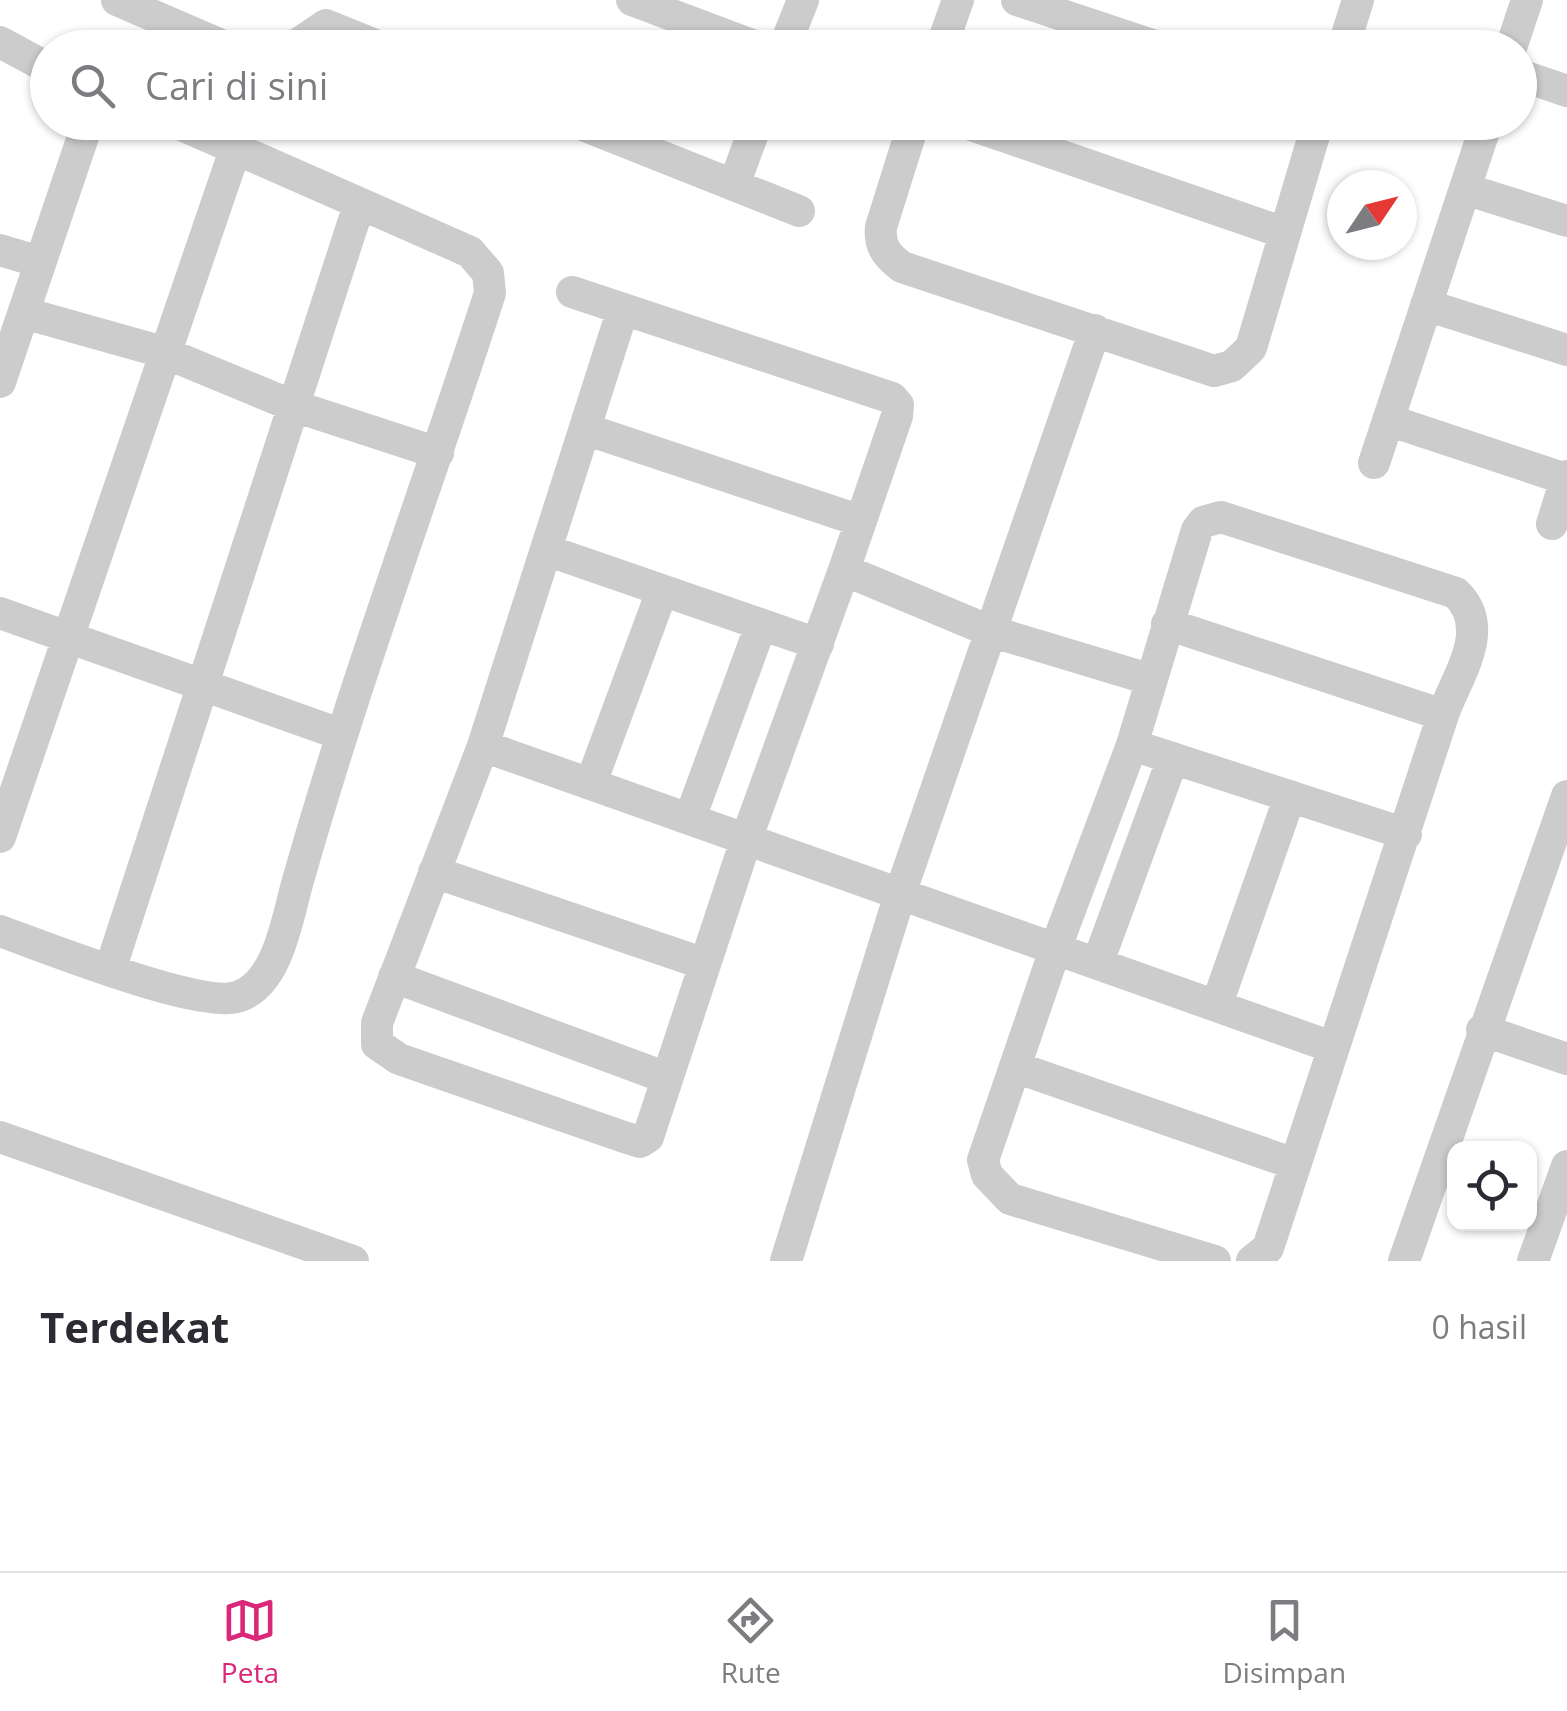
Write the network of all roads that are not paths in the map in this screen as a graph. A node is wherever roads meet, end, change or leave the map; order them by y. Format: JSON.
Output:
{"nodes":[{"id":1,"x":117,"y":0,"type":"edge"},
{"id":2,"x":803,"y":0,"type":"edge"},
{"id":3,"x":958,"y":0,"type":"edge"},
{"id":4,"x":1018,"y":0,"type":"edge"},
{"id":5,"x":1358,"y":0,"type":"edge"},
{"id":6,"x":1527,"y":0,"type":"edge"},
{"id":7,"x":643,"y":2,"type":"edge"},
{"id":8,"x":182,"y":13,"type":"edge"},
{"id":9,"x":330,"y":13,"type":"edge"},
{"id":10,"x":204,"y":30,"type":"edge"},
{"id":11,"x":312,"y":30,"type":"edge"},
{"id":12,"x":356,"y":30,"type":"edge"},
{"id":13,"x":714,"y":30,"type":"edge"},
{"id":14,"x":791,"y":30,"type":"edge"},
{"id":15,"x":947,"y":30,"type":"edge"},
{"id":16,"x":1107,"y":30,"type":"edge"},
{"id":17,"x":1349,"y":30,"type":"edge"},
{"id":18,"x":1517,"y":30,"type":"edge"},
{"id":19,"x":0,"y":42,"type":"edge"},
{"id":20,"x":30,"y":58,"type":"edge"},
{"id":21,"x":1537,"y":80,"type":"edge"},
{"id":22,"x":1567,"y":90,"type":"edge"},
{"id":23,"x":82,"y":140,"type":"edge"},
{"id":24,"x":215,"y":140,"type":"edge"},
{"id":25,"x":621,"y":140,"type":"edge"},
{"id":26,"x":750,"y":140,"type":"edge"},
{"id":27,"x":908,"y":140,"type":"edge"},
{"id":28,"x":1015,"y":140,"type":"edge"},
{"id":29,"x":1312,"y":140,"type":"edge"},
{"id":30,"x":1480,"y":140,"type":"edge"},
{"id":31,"x":236,"y":150,"type":"junction"},
{"id":32,"x":734,"y":184,"type":"junction"},
{"id":33,"x":1464,"y":189,"type":"junction"},
{"id":34,"x":358,"y":205,"type":"junction"},
{"id":35,"x":800,"y":211,"type":"dead end"},
{"id":36,"x":1567,"y":222,"type":"edge"},
{"id":37,"x":1282,"y":232,"type":"junction"},
{"id":38,"x":0,"y":250,"type":"edge"},
{"id":39,"x":40,"y":262,"type":"junction"},
{"id":40,"x":572,"y":292,"type":"dead end"},
{"id":41,"x":1426,"y":305,"type":"junction"},
{"id":42,"x":623,"y":309,"type":"junction"},
{"id":43,"x":24,"y":313,"type":"junction"},
{"id":44,"x":1095,"y":330,"type":"junction"},
{"id":45,"x":1567,"y":350,"type":"edge"},
{"id":46,"x":162,"y":352,"type":"junction"},
{"id":47,"x":0,"y":382,"type":"edge"},
{"id":48,"x":291,"y":406,"type":"junction"},
{"id":49,"x":1388,"y":420,"type":"junction"},
{"id":50,"x":585,"y":429,"type":"junction"},
{"id":51,"x":438,"y":453,"type":"junction"},
{"id":52,"x":1374,"y":463,"type":"dead end"},
{"id":53,"x":1566,"y":478,"type":"edge"},
{"id":54,"x":861,"y":521,"type":"junction"},
{"id":55,"x":1552,"y":524,"type":"dead end"},
{"id":56,"x":546,"y":550,"type":"junction"},
{"id":57,"x":844,"y":570,"type":"junction"},
{"id":58,"x":662,"y":590,"type":"junction"},
{"id":59,"x":0,"y":613,"type":"edge"},
{"id":60,"x":761,"y":624,"type":"junction"},
{"id":61,"x":1166,"y":624,"type":"junction"},
{"id":62,"x":990,"y":632,"type":"junction"},
{"id":63,"x":68,"y":634,"type":"junction"},
{"id":64,"x":818,"y":644,"type":"junction"},
{"id":65,"x":1149,"y":679,"type":"junction"},
{"id":66,"x":206,"y":686,"type":"junction"},
{"id":67,"x":1444,"y":716,"type":"junction"},
{"id":68,"x":340,"y":734,"type":"junction"},
{"id":69,"x":1132,"y":744,"type":"junction"},
{"id":70,"x":483,"y":746,"type":"junction"},
{"id":71,"x":1173,"y":758,"type":"junction"},
{"id":72,"x":590,"y":783,"type":"junction"},
{"id":73,"x":1290,"y":796,"type":"junction"},
{"id":74,"x":1567,"y":796,"type":"edge"},
{"id":75,"x":690,"y":818,"type":"junction"},
{"id":76,"x":1406,"y":834,"type":"junction"},
{"id":77,"x":0,"y":837,"type":"edge"},
{"id":78,"x":746,"y":837,"type":"junction"},
{"id":79,"x":434,"y":872,"type":"junction"},
{"id":80,"x":901,"y":891,"type":"junction"},
{"id":81,"x":0,"y":931,"type":"edge"},
{"id":82,"x":1056,"y":947,"type":"junction"},
{"id":83,"x":1098,"y":962,"type":"junction"},
{"id":84,"x":705,"y":964,"type":"junction"},
{"id":85,"x":110,"y":970,"type":"junction"},
{"id":86,"x":394,"y":977,"type":"junction"},
{"id":87,"x":1217,"y":1004,"type":"junction"},
{"id":88,"x":1482,"y":1030,"type":"junction"},
{"id":89,"x":1332,"y":1046,"type":"junction"},
{"id":90,"x":1567,"y":1059,"type":"edge"},
{"id":91,"x":1014,"y":1067,"type":"junction"},
{"id":92,"x":667,"y":1078,"type":"junction"},
{"id":93,"x":0,"y":1137,"type":"edge"},
{"id":94,"x":1295,"y":1164,"type":"junction"},
{"id":95,"x":1567,"y":1166,"type":"edge"},
{"id":96,"x":353,"y":1261,"type":"edge"},
{"id":97,"x":786,"y":1261,"type":"edge"},
{"id":98,"x":1215,"y":1261,"type":"edge"},
{"id":99,"x":1252,"y":1261,"type":"edge"},
{"id":100,"x":1404,"y":1261,"type":"edge"},
{"id":101,"x":1533,"y":1261,"type":"edge"}],
"edges":[{"from":1,"to":8,"type":"street"},
{"from":2,"to":14,"type":"street"},
{"from":3,"to":15,"type":"street"},
{"from":4,"to":16,"type":"street"},
{"from":5,"to":17,"type":"street"},
{"from":6,"to":18,"type":"street"},
{"from":7,"to":13,"type":"street"},
{"from":8,"to":10,"type":"street"},
{"from":9,"to":11,"type":"street"},
{"from":9,"to":12,"type":"street"},
{"from":19,"to":20,"type":"street"},
{"from":21,"to":22,"type":"street"},
{"from":23,"to":39,"type":"street"},
{"from":24,"to":31,"type":"street"},
{"from":25,"to":32,"type":"street"},
{"from":26,"to":32,"type":"street"},
{"from":27,"to":44,"type":"street"},
{"from":28,"to":37,"type":"street"},
{"from":29,"to":37,"type":"street"},
{"from":30,"to":33,"type":"street"},
{"from":31,"to":34,"type":"street"},
{"from":31,"to":46,"type":"street"},
{"from":32,"to":35,"type":"street"},
{"from":33,"to":36,"type":"street"},
{"from":33,"to":41,"type":"street"},
{"from":34,"to":48,"type":"street"},
{"from":34,"to":51,"type":"street"},
{"from":37,"to":44,"type":"street"},
{"from":38,"to":39,"type":"street"},
{"from":39,"to":43,"type":"street"},
{"from":40,"to":42,"type":"street"},
{"from":41,"to":45,"type":"street"},
{"from":41,"to":49,"type":"street"},
{"from":42,"to":50,"type":"street"},
{"from":42,"to":54,"type":"street"},
{"from":43,"to":46,"type":"street"},
{"from":43,"to":47,"type":"street"},
{"from":44,"to":62,"type":"street"},
{"from":46,"to":48,"type":"street"},
{"from":46,"to":63,"type":"street"},
{"from":48,"to":51,"type":"street"},
{"from":48,"to":66,"type":"street"},
{"from":49,"to":52,"type":"street"},
{"from":49,"to":53,"type":"street"},
{"from":50,"to":54,"type":"street"},
{"from":50,"to":56,"type":"street"},
{"from":51,"to":68,"type":"street"},
{"from":53,"to":55,"type":"street"},
{"from":54,"to":57,"type":"street"},
{"from":56,"to":58,"type":"street"},
{"from":56,"to":70,"type":"street"},
{"from":57,"to":62,"type":"street"},
{"from":57,"to":64,"type":"street"},
{"from":58,"to":60,"type":"street"},
{"from":58,"to":72,"type":"street"},
{"from":59,"to":63,"type":"street"},
{"from":60,"to":64,"type":"street"},
{"from":60,"to":75,"type":"street"},
{"from":61,"to":65,"type":"street"},
{"from":61,"to":67,"type":"street"},
{"from":61,"to":67,"type":"street"},
{"from":62,"to":65,"type":"street"},
{"from":62,"to":80,"type":"street"},
{"from":63,"to":66,"type":"street"},
{"from":63,"to":77,"type":"street"},
{"from":64,"to":78,"type":"street"},
{"from":65,"to":69,"type":"street"},
{"from":66,"to":68,"type":"street"},
{"from":66,"to":85,"type":"street"},
{"from":67,"to":76,"type":"street"},
{"from":68,"to":85,"type":"street"},
{"from":69,"to":71,"type":"street"},
{"from":69,"to":82,"type":"street"},
{"from":70,"to":72,"type":"street"},
{"from":70,"to":79,"type":"street"},
{"from":71,"to":73,"type":"street"},
{"from":71,"to":83,"type":"street"},
{"from":72,"to":75,"type":"street"},
{"from":73,"to":76,"type":"street"},
{"from":73,"to":87,"type":"street"},
{"from":74,"to":88,"type":"street"},
{"from":75,"to":78,"type":"street"},
{"from":76,"to":89,"type":"street"},
{"from":78,"to":80,"type":"street"},
{"from":78,"to":84,"type":"street"},
{"from":79,"to":84,"type":"street"},
{"from":79,"to":86,"type":"street"},
{"from":80,"to":82,"type":"street"},
{"from":80,"to":97,"type":"street"},
{"from":81,"to":85,"type":"street"},
{"from":82,"to":83,"type":"street"},
{"from":82,"to":91,"type":"street"},
{"from":83,"to":87,"type":"street"},
{"from":84,"to":92,"type":"street"},
{"from":86,"to":92,"type":"street"},
{"from":86,"to":92,"type":"street"},
{"from":87,"to":89,"type":"street"},
{"from":88,"to":90,"type":"street"},
{"from":88,"to":100,"type":"street"},
{"from":89,"to":94,"type":"street"},
{"from":91,"to":94,"type":"street"},
{"from":91,"to":98,"type":"street"},
{"from":93,"to":96,"type":"street"},
{"from":94,"to":99,"type":"street"},
{"from":95,"to":101,"type":"street"}]}
